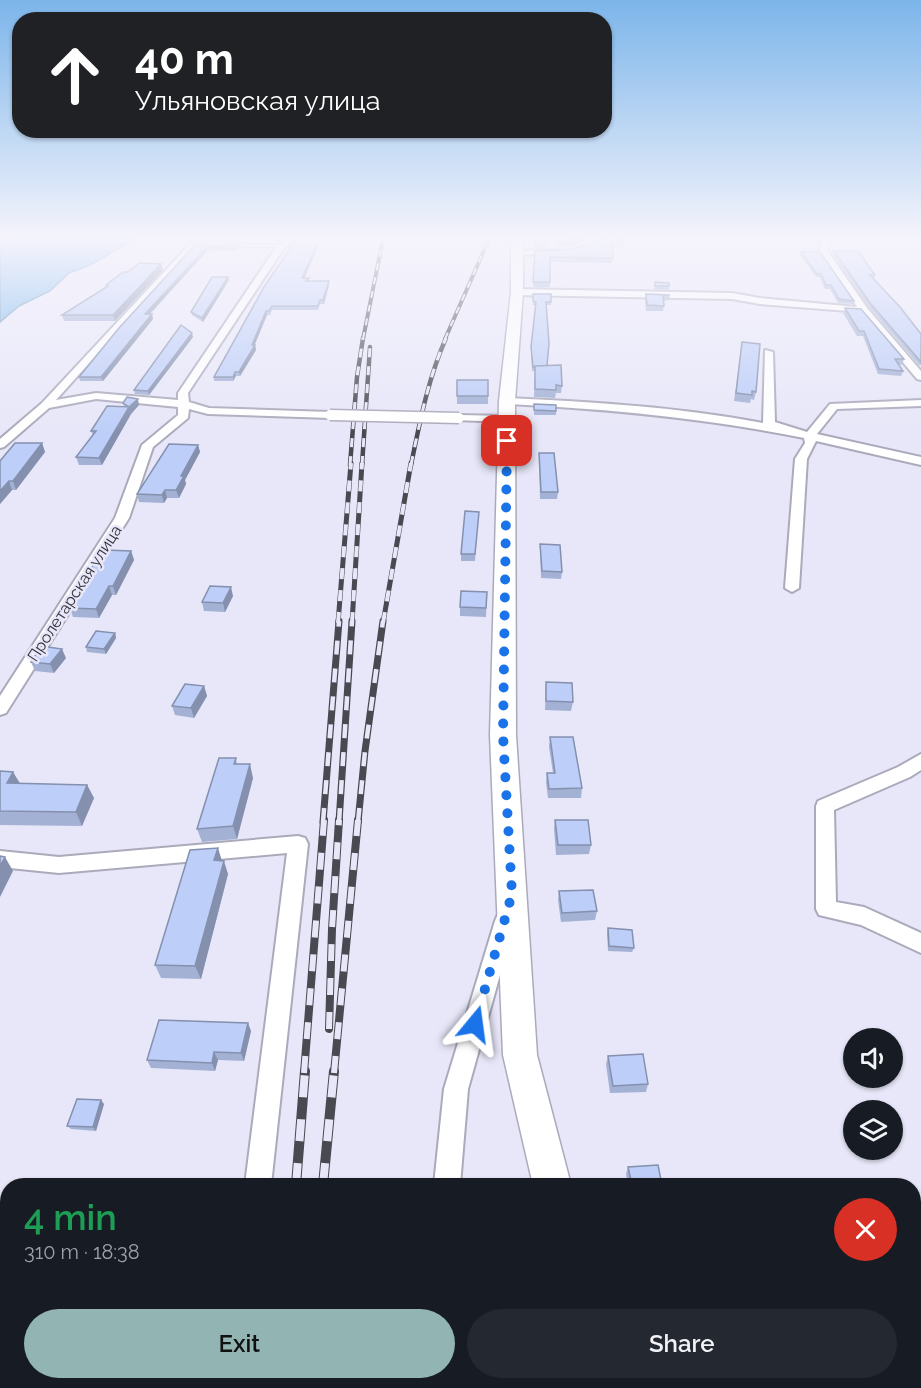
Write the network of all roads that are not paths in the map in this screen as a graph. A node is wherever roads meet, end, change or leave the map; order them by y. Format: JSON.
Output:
{"nodes":[{"id":1,"x":138,"y":304,"type":"edge"},
{"id":2,"x":242,"y":304,"type":"edge"},
{"id":3,"x":516,"y":304,"type":"edge"},
{"id":4,"x":792,"y":304,"type":"edge"},
{"id":5,"x":860,"y":304,"type":"edge"},
{"id":6,"x":864,"y":310,"type":"junction"},
{"id":7,"x":768,"y":351,"type":"dead end"},
{"id":8,"x":921,"y":377,"type":"edge"},
{"id":9,"x":921,"y":403,"type":"edge"},
{"id":10,"x":184,"y":404,"type":"junction"},
{"id":11,"x":46,"y":405,"type":"junction"},
{"id":12,"x":507,"y":410,"type":"junction"},
{"id":13,"x":809,"y":436,"type":"junction"},
{"id":14,"x":0,"y":445,"type":"edge"},
{"id":15,"x":921,"y":461,"type":"edge"},
{"id":16,"x":792,"y":588,"type":"dead end"},
{"id":17,"x":0,"y":709,"type":"edge"},
{"id":18,"x":921,"y":761,"type":"edge"},
{"id":19,"x":0,"y":859,"type":"edge"},
{"id":20,"x":512,"y":894,"type":"junction"},
{"id":21,"x":921,"y":943,"type":"edge"},
{"id":22,"x":259,"y":1178,"type":"edge"},
{"id":23,"x":448,"y":1178,"type":"edge"},
{"id":24,"x":550,"y":1178,"type":"edge"}],
"edges":[{"from":1,"to":11,"type":"street"},
{"from":2,"to":10,"type":"street","name":"Пролетарская улица"},
{"from":3,"to":12,"type":"main road"},
{"from":4,"to":6,"type":"street"},
{"from":5,"to":6,"type":"street"},
{"from":6,"to":8,"type":"street"},
{"from":7,"to":13,"type":"street"},
{"from":9,"to":13,"type":"street"},
{"from":10,"to":11,"type":"street"},
{"from":10,"to":12,"type":"street","bridge":true},
{"from":10,"to":17,"type":"street","name":"Пролетарская улица"},
{"from":11,"to":14,"type":"street"},
{"from":12,"to":13,"type":"street"},
{"from":12,"to":20,"type":"main road"},
{"from":13,"to":15,"type":"street"},
{"from":13,"to":16,"type":"street"},
{"from":18,"to":21,"type":"street"},
{"from":19,"to":22,"type":"street"},
{"from":20,"to":23,"type":"street"},
{"from":20,"to":24,"type":"main road"}]}
